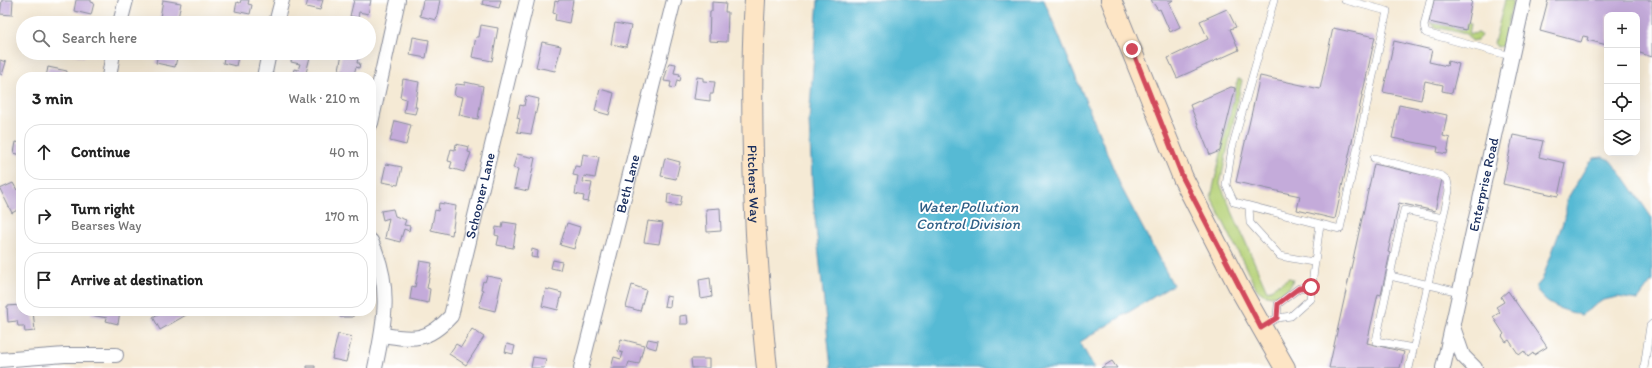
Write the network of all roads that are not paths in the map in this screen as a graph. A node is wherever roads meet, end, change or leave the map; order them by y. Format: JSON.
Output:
{"nodes":[{"id":1,"x":126,"y":0,"type":"edge"},
{"id":2,"x":282,"y":0,"type":"edge"},
{"id":3,"x":398,"y":0,"type":"edge"},
{"id":4,"x":527,"y":0,"type":"edge"},
{"id":5,"x":674,"y":0,"type":"edge"},
{"id":6,"x":755,"y":0,"type":"edge"},
{"id":7,"x":1111,"y":0,"type":"edge"},
{"id":8,"x":1274,"y":0,"type":"edge"},
{"id":9,"x":1345,"y":0,"type":"edge"},
{"id":10,"x":1430,"y":0,"type":"edge"},
{"id":11,"x":1524,"y":0,"type":"edge"},
{"id":12,"x":122,"y":16,"type":"edge"},
{"id":13,"x":278,"y":16,"type":"edge"},
{"id":14,"x":1511,"y":56,"type":"junction"},
{"id":15,"x":112,"y":60,"type":"edge"},
{"id":16,"x":268,"y":60,"type":"edge"},
{"id":17,"x":109,"y":72,"type":"edge"},
{"id":18,"x":265,"y":72,"type":"edge"},
{"id":19,"x":376,"y":100,"type":"edge"},
{"id":20,"x":1374,"y":158,"type":"dead end"},
{"id":21,"x":1249,"y":207,"type":"junction"},
{"id":22,"x":1443,"y":218,"type":"junction"},
{"id":23,"x":1320,"y":224,"type":"junction"},
{"id":24,"x":376,"y":254,"type":"edge"},
{"id":25,"x":1313,"y":262,"type":"junction"},
{"id":26,"x":1390,"y":276,"type":"junction"},
{"id":27,"x":1428,"y":284,"type":"junction"},
{"id":28,"x":1311,"y":287,"type":"junction"},
{"id":29,"x":1460,"y":292,"type":"junction"},
{"id":30,"x":1269,"y":323,"type":"junction"},
{"id":31,"x":1453,"y":323,"type":"junction"},
{"id":32,"x":1652,"y":324,"type":"edge"},
{"id":33,"x":382,"y":335,"type":"junction"},
{"id":34,"x":1414,"y":348,"type":"junction"},
{"id":35,"x":116,"y":355,"type":"dead end"},
{"id":36,"x":0,"y":360,"type":"edge"},
{"id":37,"x":29,"y":363,"type":"edge"},
{"id":38,"x":375,"y":368,"type":"edge"},
{"id":39,"x":580,"y":368,"type":"edge"},
{"id":40,"x":767,"y":368,"type":"edge"},
{"id":41,"x":1285,"y":368,"type":"edge"},
{"id":42,"x":1409,"y":368,"type":"edge"},
{"id":43,"x":1443,"y":368,"type":"edge"},
{"id":44,"x":1475,"y":368,"type":"edge"},
{"id":45,"x":1644,"y":368,"type":"edge"}],
"edges":[{"from":1,"to":12,"type":"street"},
{"from":2,"to":13,"type":"street"},
{"from":3,"to":19,"type":"street"},
{"from":4,"to":33,"type":"street","name":"Schooner Lane"},
{"from":5,"to":39,"type":"street","name":"Beth Lane"},
{"from":6,"to":40,"type":"main road","name":"Pitchers Way"},
{"from":7,"to":30,"type":"main road"},
{"from":8,"to":21,"type":"lane"},
{"from":9,"to":23,"type":"lane"},
{"from":10,"to":14,"type":"lane"},
{"from":11,"to":14,"type":"street","name":"Enterprise Road"},
{"from":14,"to":29,"type":"street","name":"Enterprise Road"},
{"from":15,"to":17,"type":"street"},
{"from":16,"to":18,"type":"street"},
{"from":20,"to":22,"type":"lane"},
{"from":21,"to":23,"type":"lane"},
{"from":21,"to":25,"type":"lane"},
{"from":22,"to":26,"type":"lane"},
{"from":22,"to":27,"type":"lane"},
{"from":23,"to":25,"type":"lane"},
{"from":24,"to":33,"type":"street"},
{"from":25,"to":28,"type":"lane"},
{"from":26,"to":27,"type":"lane"},
{"from":26,"to":34,"type":"lane"},
{"from":27,"to":29,"type":"lane"},
{"from":27,"to":34,"type":"lane"},
{"from":28,"to":30,"type":"lane"},
{"from":28,"to":30,"type":"lane"},
{"from":29,"to":31,"type":"street","name":"Enterprise Road"},
{"from":30,"to":41,"type":"main road"},
{"from":31,"to":43,"type":"street","name":"Enterprise Road"},
{"from":31,"to":44,"type":"street"},
{"from":32,"to":45,"type":"lane"},
{"from":33,"to":38,"type":"street"},
{"from":34,"to":42,"type":"lane"},
{"from":35,"to":37,"type":"street"},
{"from":36,"to":37,"type":"street"}]}
